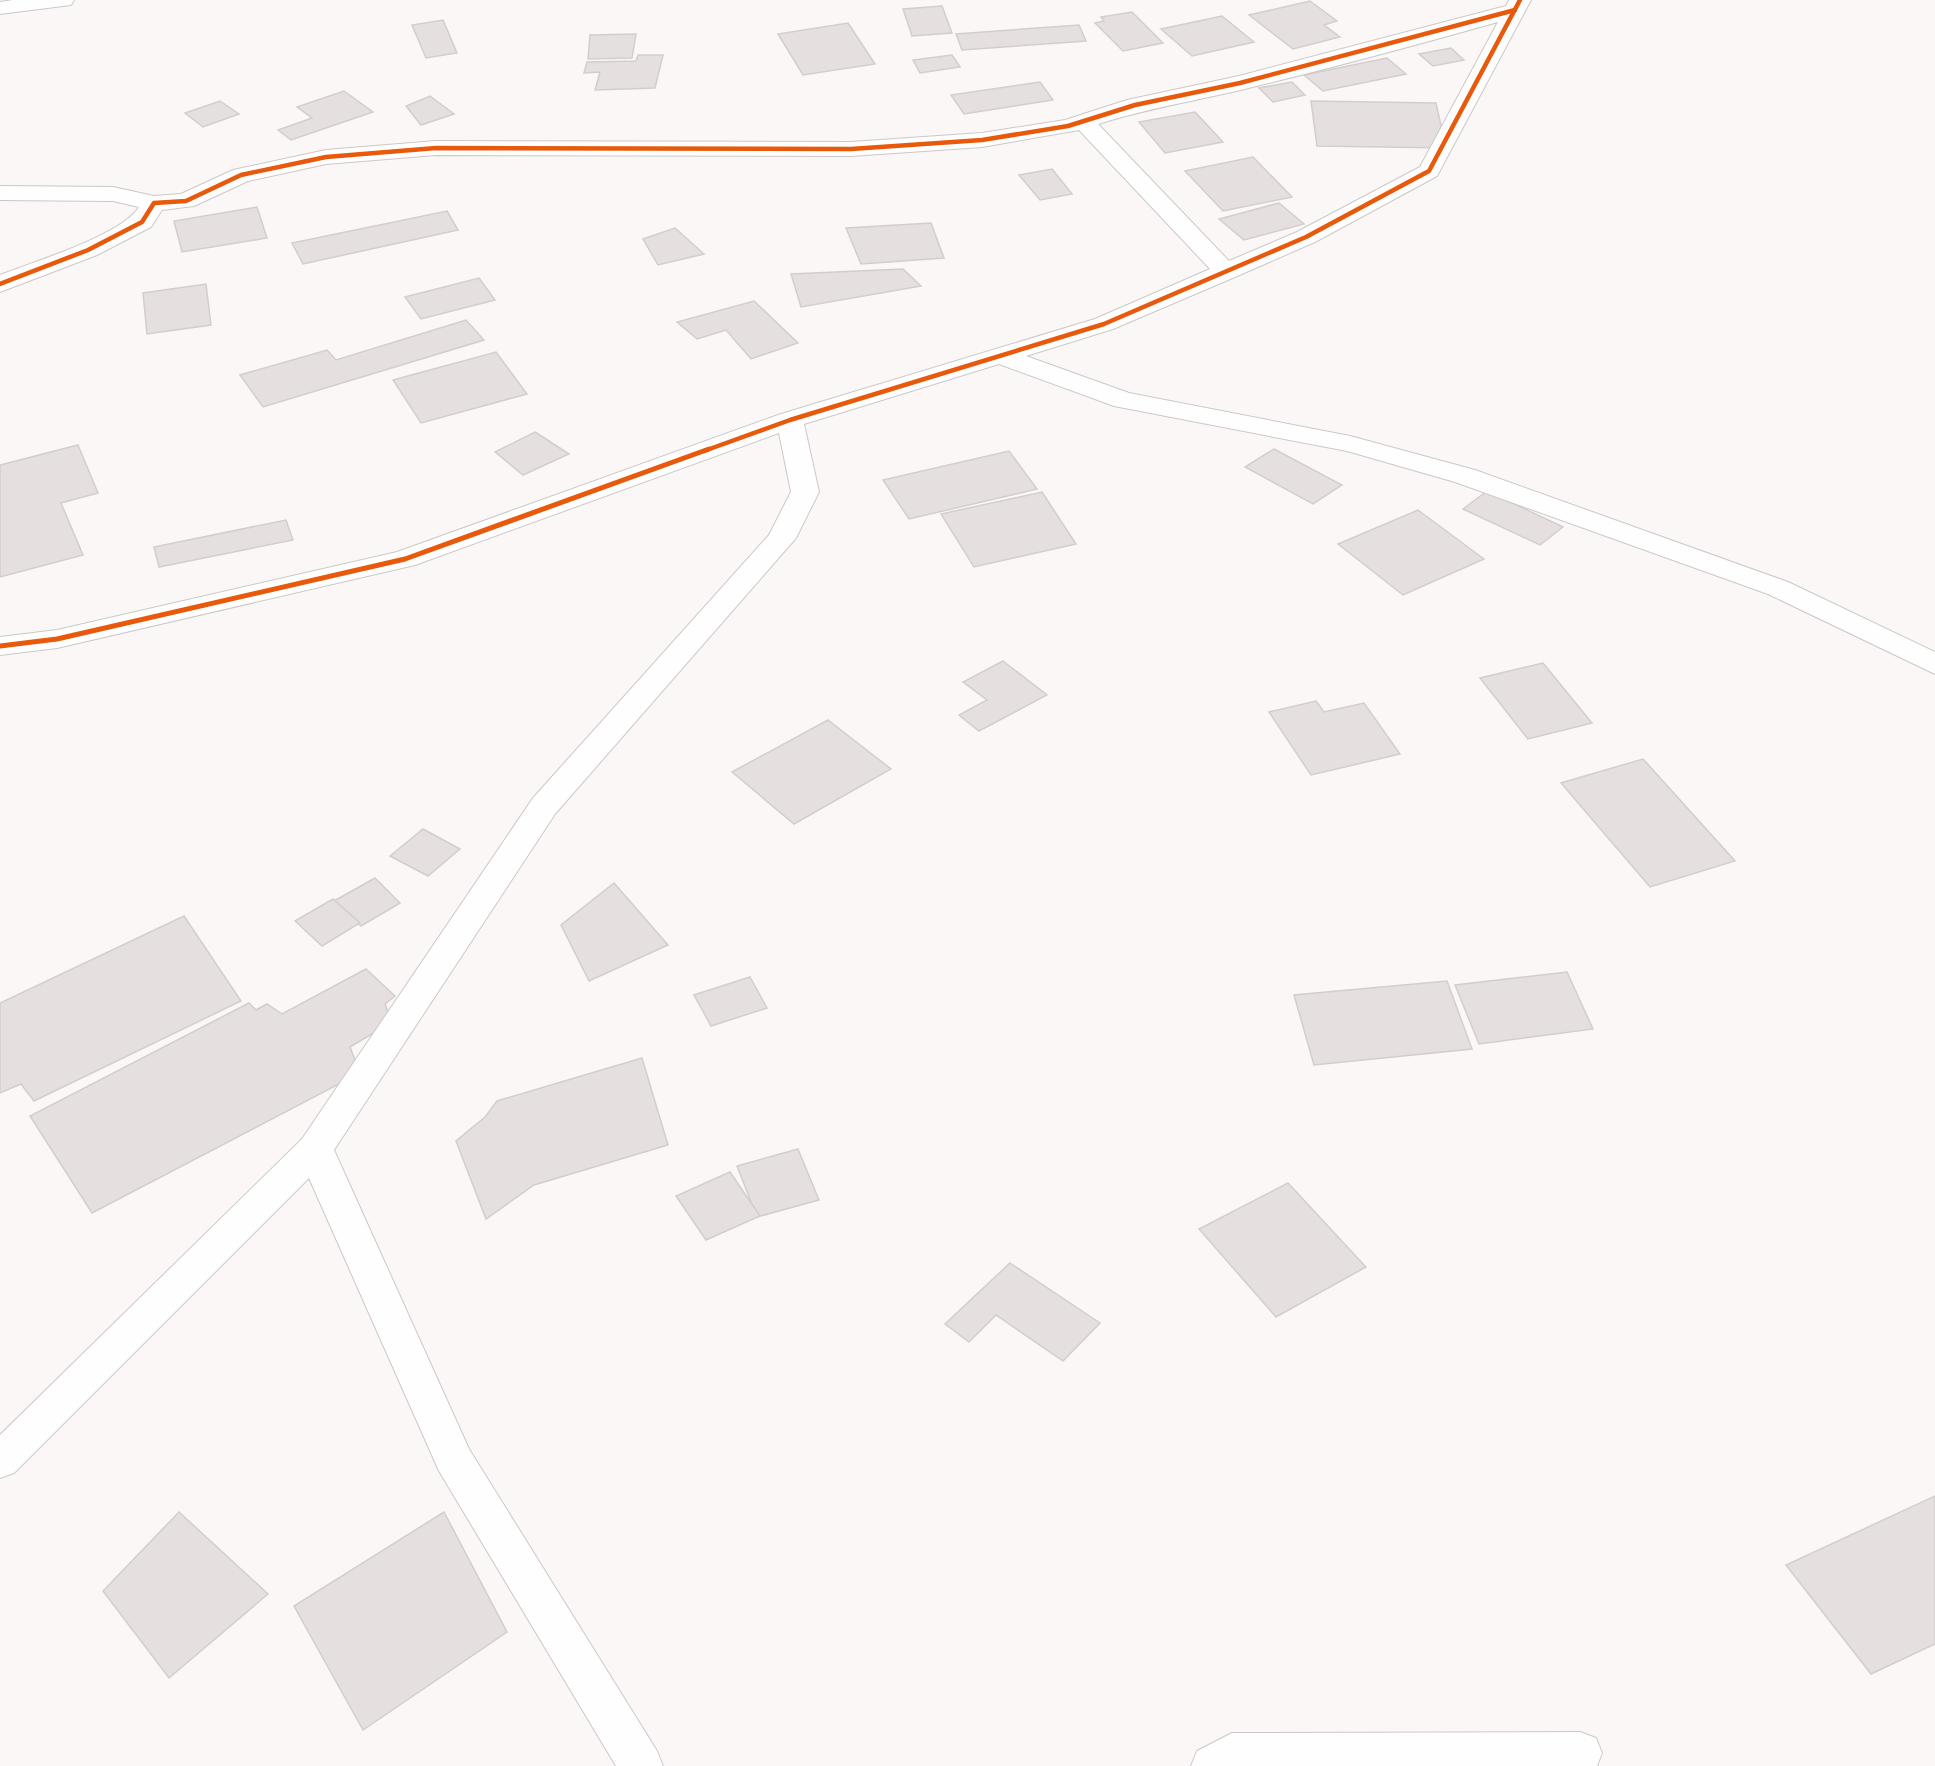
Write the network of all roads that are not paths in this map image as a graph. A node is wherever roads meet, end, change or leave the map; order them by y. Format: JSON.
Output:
{"nodes":[{"id":1,"x":63,"y":0,"type":"edge"},
{"id":2,"x":1517,"y":5,"type":"edge"},
{"id":3,"x":0,"y":8,"type":"edge"},
{"id":4,"x":1083,"y":121,"type":"junction"},
{"id":5,"x":0,"y":193,"type":"edge"},
{"id":6,"x":154,"y":203,"type":"junction"},
{"id":7,"x":1226,"y":272,"type":"junction"},
{"id":8,"x":0,"y":284,"type":"edge"},
{"id":9,"x":1001,"y":356,"type":"junction"},
{"id":10,"x":790,"y":420,"type":"junction"},
{"id":11,"x":0,"y":646,"type":"edge"},
{"id":12,"x":1935,"y":664,"type":"edge"},
{"id":13,"x":315,"y":1149,"type":"junction"},
{"id":14,"x":0,"y":1461,"type":"edge"},
{"id":15,"x":1580,"y":1753,"type":"dead end"},
{"id":16,"x":641,"y":1766,"type":"edge"},
{"id":17,"x":1213,"y":1766,"type":"edge"}],
"edges":[{"from":1,"to":3,"type":"street"},
{"from":2,"to":4,"type":"street"},
{"from":2,"to":7,"type":"street"},
{"from":4,"to":6,"type":"street"},
{"from":4,"to":7,"type":"street"},
{"from":5,"to":6,"type":"street"},
{"from":6,"to":8,"type":"street"},
{"from":7,"to":9,"type":"street"},
{"from":9,"to":10,"type":"street"},
{"from":9,"to":12,"type":"street"},
{"from":10,"to":11,"type":"street"},
{"from":10,"to":13,"type":"street"},
{"from":13,"to":14,"type":"street"},
{"from":13,"to":16,"type":"street"},
{"from":15,"to":17,"type":"street"}]}
